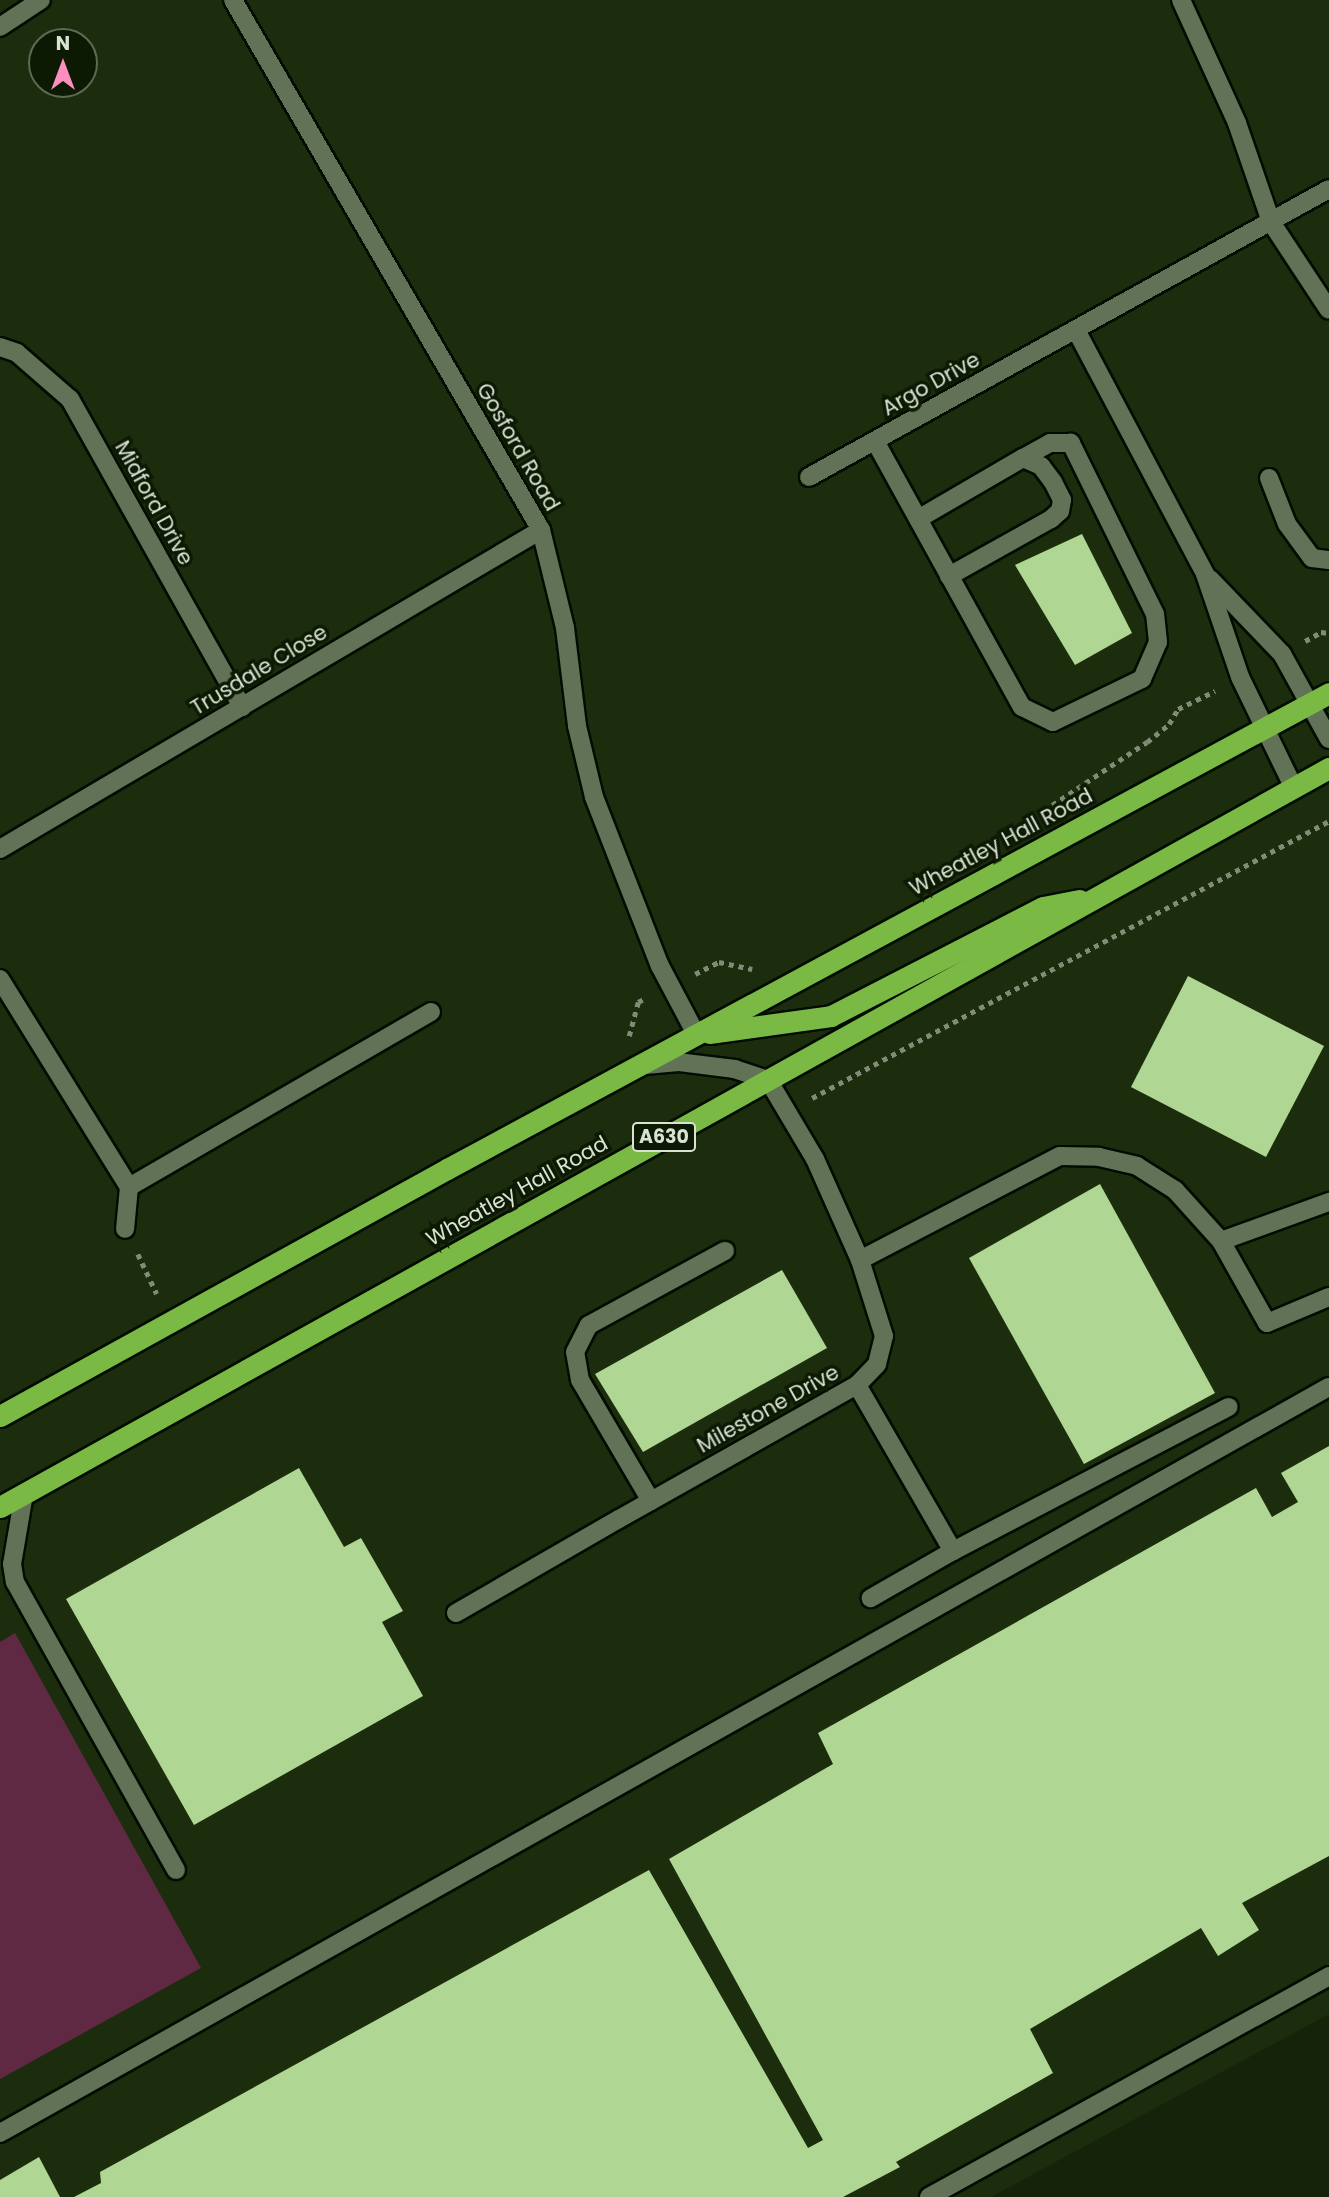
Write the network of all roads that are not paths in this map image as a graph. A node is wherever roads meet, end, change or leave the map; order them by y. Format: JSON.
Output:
{"nodes":[{"id":1,"x":41,"y":0,"type":"edge"},
{"id":2,"x":233,"y":0,"type":"edge"},
{"id":3,"x":1181,"y":0,"type":"edge"},
{"id":4,"x":0,"y":27,"type":"edge"},
{"id":5,"x":1329,"y":189,"type":"edge"},
{"id":6,"x":1270,"y":222,"type":"junction"},
{"id":7,"x":1329,"y":310,"type":"edge"},
{"id":8,"x":1076,"y":330,"type":"junction"},
{"id":9,"x":0,"y":347,"type":"edge"},
{"id":10,"x":875,"y":441,"type":"junction"},
{"id":11,"x":1023,"y":458,"type":"junction"},
{"id":12,"x":809,"y":477,"type":"dead end"},
{"id":13,"x":1269,"y":478,"type":"dead end"},
{"id":14,"x":918,"y":519,"type":"junction"},
{"id":15,"x":541,"y":530,"type":"junction"},
{"id":16,"x":1329,"y":560,"type":"edge"},
{"id":17,"x":1205,"y":574,"type":"junction"},
{"id":18,"x":949,"y":576,"type":"junction"},
{"id":19,"x":1329,"y":693,"type":"edge"},
{"id":20,"x":1310,"y":703,"type":"junction"},
{"id":21,"x":242,"y":707,"type":"junction"},
{"id":22,"x":1264,"y":728,"type":"junction"},
{"id":23,"x":1329,"y":739,"type":"edge"},
{"id":24,"x":1329,"y":768,"type":"edge"},
{"id":25,"x":1294,"y":788,"type":"junction"},
{"id":26,"x":0,"y":849,"type":"edge"},
{"id":27,"x":1095,"y":898,"type":"junction"},
{"id":28,"x":0,"y":979,"type":"edge"},
{"id":29,"x":431,"y":1012,"type":"dead end"},
{"id":30,"x":696,"y":1034,"type":"junction"},
{"id":31,"x":639,"y":1065,"type":"junction"},
{"id":32,"x":768,"y":1080,"type":"junction"},
{"id":33,"x":129,"y":1186,"type":"junction"},
{"id":34,"x":1329,"y":1202,"type":"edge"},
{"id":35,"x":125,"y":1229,"type":"road end"},
{"id":36,"x":1221,"y":1241,"type":"junction"},
{"id":37,"x":725,"y":1251,"type":"dead end"},
{"id":38,"x":860,"y":1260,"type":"junction"},
{"id":39,"x":1329,"y":1297,"type":"edge"},
{"id":40,"x":857,"y":1385,"type":"junction"},
{"id":41,"x":1329,"y":1387,"type":"edge"},
{"id":42,"x":1229,"y":1407,"type":"dead end"},
{"id":43,"x":0,"y":1416,"type":"edge"},
{"id":44,"x":24,"y":1494,"type":"junction"},
{"id":45,"x":651,"y":1501,"type":"junction"},
{"id":46,"x":0,"y":1507,"type":"edge"},
{"id":47,"x":953,"y":1550,"type":"junction"},
{"id":48,"x":7,"y":1579,"type":"edge"},
{"id":49,"x":871,"y":1598,"type":"dead end"},
{"id":50,"x":456,"y":1613,"type":"dead end"},
{"id":51,"x":176,"y":1870,"type":"dead end"},
{"id":52,"x":1329,"y":1976,"type":"edge"},
{"id":53,"x":0,"y":2133,"type":"edge"},
{"id":54,"x":929,"y":2197,"type":"edge"}],
"edges":[{"from":1,"to":4,"type":"street"},
{"from":2,"to":15,"type":"street","name":"Gosford Road"},
{"from":3,"to":6,"type":"street"},
{"from":5,"to":6,"type":"street","name":"Argo Drive"},
{"from":6,"to":7,"type":"street"},
{"from":6,"to":8,"type":"street","name":"Argo Drive"},
{"from":8,"to":10,"type":"street","name":"Argo Drive"},
{"from":8,"to":17,"type":"street"},
{"from":9,"to":21,"type":"street","name":"Midford Drive"},
{"from":10,"to":12,"type":"street","name":"Argo Drive"},
{"from":10,"to":14,"type":"street"},
{"from":11,"to":14,"type":"street"},
{"from":11,"to":18,"type":"street"},
{"from":11,"to":18,"type":"street"},
{"from":13,"to":16,"type":"street"},
{"from":14,"to":18,"type":"street"},
{"from":15,"to":21,"type":"street","name":"Trusdale Close"},
{"from":15,"to":30,"type":"street","name":"Gosford Road"},
{"from":17,"to":20,"type":"street"},
{"from":17,"to":22,"type":"street"},
{"from":19,"to":20,"type":"highway","name":"Wheatley Hall Road","number":"A630"},
{"from":20,"to":22,"type":"highway","name":"Wheatley Hall Road","number":"A630"},
{"from":20,"to":23,"type":"street"},
{"from":21,"to":26,"type":"street","name":"Trusdale Close"},
{"from":22,"to":25,"type":"street"},
{"from":22,"to":30,"type":"highway","name":"Wheatley Hall Road","number":"A630"},
{"from":24,"to":25,"type":"highway","name":"Wheatley Hall Road","number":"A630"},
{"from":25,"to":27,"type":"highway","name":"Wheatley Hall Road","number":"A630"},
{"from":27,"to":30,"type":"highway","name":"Wheatley Hall Road","number":"A630"},
{"from":27,"to":32,"type":"highway","name":"Wheatley Hall Road","number":"A630"},
{"from":28,"to":33,"type":"street"},
{"from":29,"to":33,"type":"street"},
{"from":30,"to":31,"type":"highway","name":"Wheatley Hall Road","number":"A630"},
{"from":31,"to":32,"type":"street"},
{"from":31,"to":43,"type":"highway","name":"Wheatley Hall Road","number":"A630"},
{"from":32,"to":38,"type":"street","name":"Milestone Drive"},
{"from":32,"to":44,"type":"highway","name":"Wheatley Hall Road","number":"A630"},
{"from":33,"to":35,"type":"street"},
{"from":34,"to":36,"type":"street"},
{"from":36,"to":38,"type":"street"},
{"from":36,"to":39,"type":"street"},
{"from":37,"to":45,"type":"street"},
{"from":38,"to":40,"type":"street","name":"Milestone Drive"},
{"from":40,"to":45,"type":"street","name":"Milestone Drive"},
{"from":40,"to":47,"type":"street"},
{"from":41,"to":53,"type":"street"},
{"from":42,"to":47,"type":"street"},
{"from":44,"to":46,"type":"highway","name":"Wheatley Hall Road","number":"A630"},
{"from":44,"to":48,"type":"street"},
{"from":45,"to":50,"type":"street","name":"Milestone Drive"},
{"from":47,"to":49,"type":"street"},
{"from":48,"to":51,"type":"street"},
{"from":52,"to":54,"type":"street"}]}
